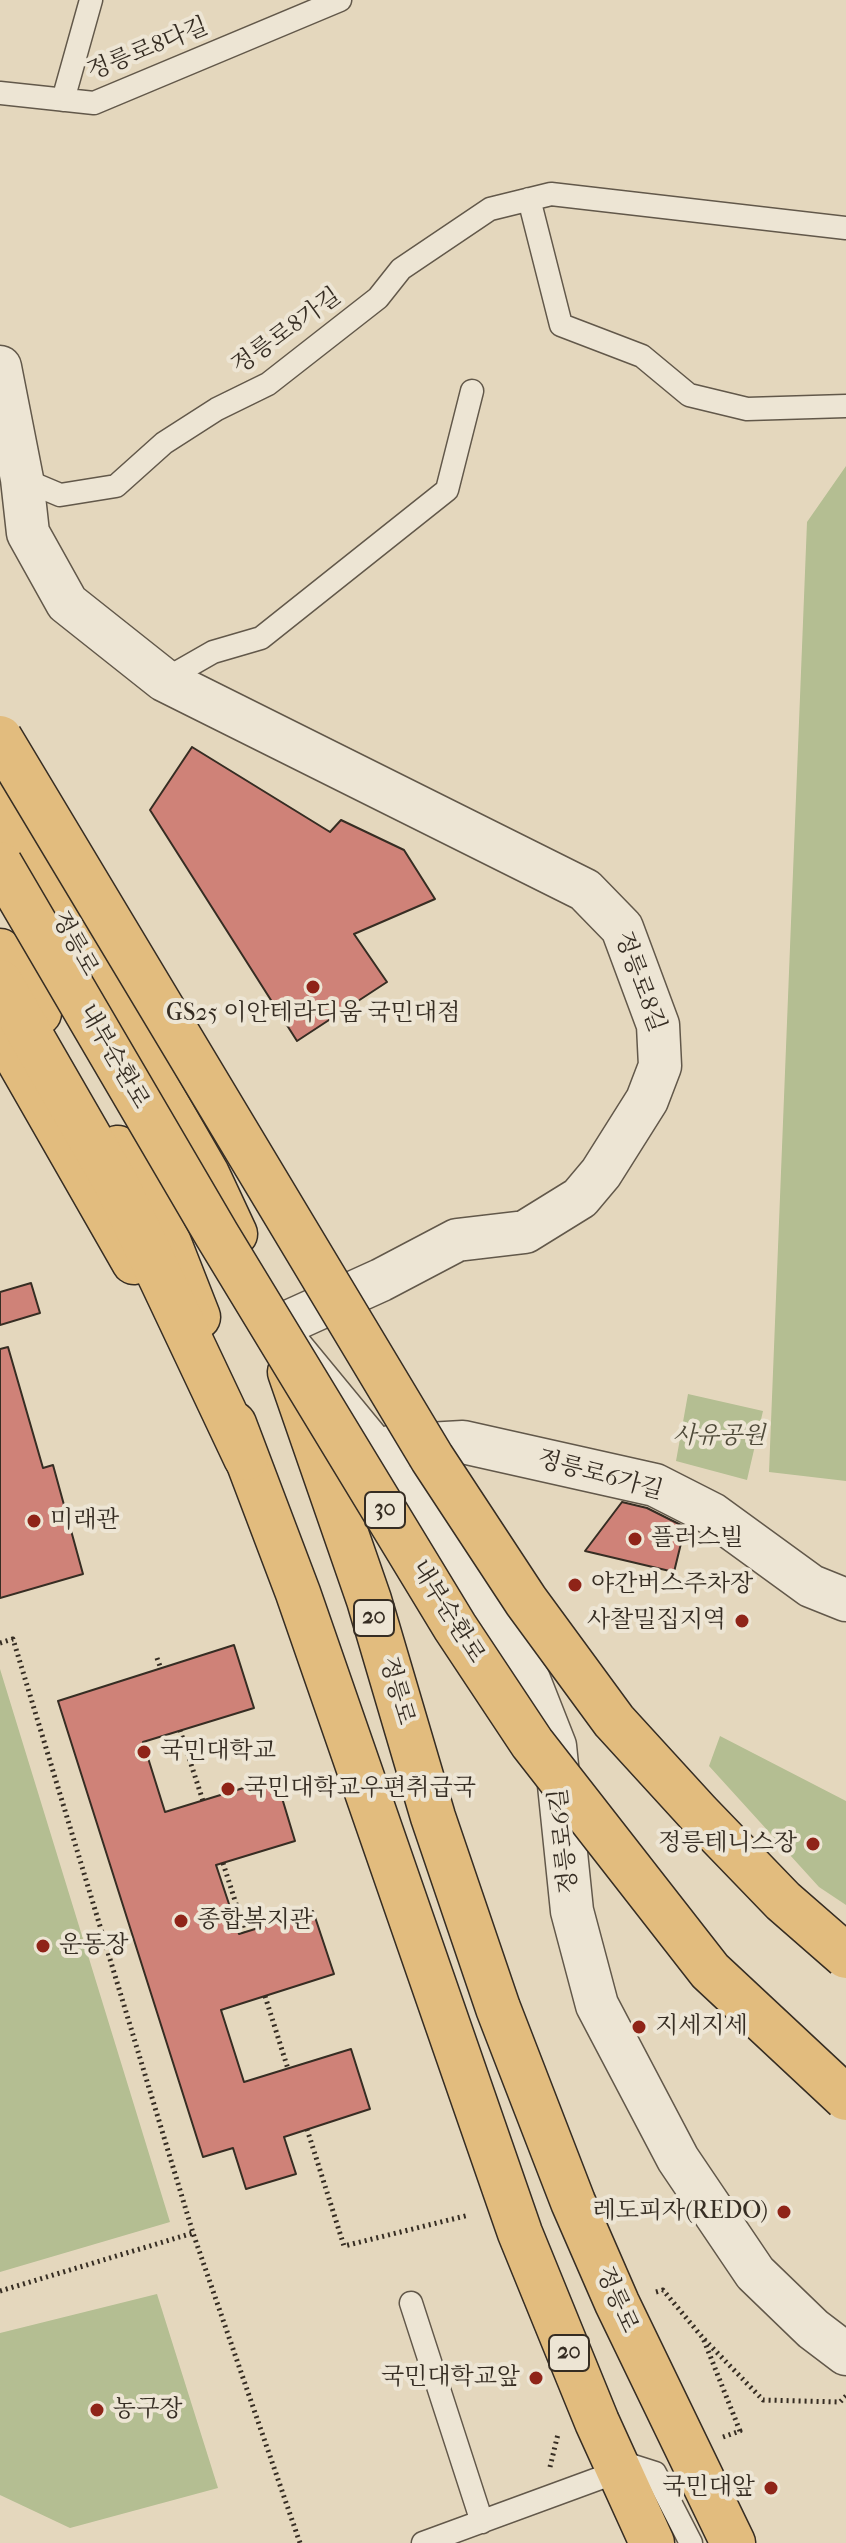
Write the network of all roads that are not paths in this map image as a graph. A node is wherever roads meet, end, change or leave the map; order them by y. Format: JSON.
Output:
{"nodes":[{"id":1,"x":91,"y":0,"type":"edge"},
{"id":2,"x":340,"y":0,"type":"edge"},
{"id":3,"x":0,"y":93,"type":"edge"},
{"id":4,"x":63,"y":100,"type":"junction"},
{"id":5,"x":529,"y":199,"type":"junction"},
{"id":6,"x":846,"y":228,"type":"edge"},
{"id":7,"x":0,"y":367,"type":"edge"},
{"id":8,"x":472,"y":391,"type":"dead end"},
{"id":9,"x":846,"y":406,"type":"edge"},
{"id":10,"x":22,"y":479,"type":"junction"},
{"id":11,"x":164,"y":680,"type":"junction"},
{"id":12,"x":0,"y":738,"type":"edge"},
{"id":13,"x":0,"y":805,"type":"edge"},
{"id":14,"x":0,"y":814,"type":"edge"},
{"id":15,"x":18,"y":870,"type":"edge"},
{"id":16,"x":2,"y":961,"type":"edge"},
{"id":17,"x":0,"y":1028,"type":"edge"},
{"id":18,"x":275,"y":1328,"type":"junction"},
{"id":19,"x":373,"y":1447,"type":"junction"},
{"id":20,"x":246,"y":1458,"type":"junction"},
{"id":21,"x":846,"y":1600,"type":"edge"},
{"id":22,"x":846,"y":1956,"type":"edge"},
{"id":23,"x":846,"y":2098,"type":"edge"},
{"id":24,"x":411,"y":2303,"type":"dead end"},
{"id":25,"x":846,"y":2354,"type":"edge"},
{"id":26,"x":619,"y":2472,"type":"junction"},
{"id":27,"x":482,"y":2522,"type":"junction"},
{"id":28,"x":423,"y":2543,"type":"edge"},
{"id":29,"x":652,"y":2543,"type":"edge"},
{"id":30,"x":691,"y":2543,"type":"edge"},
{"id":31,"x":733,"y":2543,"type":"edge"}],
"edges":[{"from":1,"to":4,"type":"lane","name":"정릉로8다길"},
{"from":2,"to":4,"type":"lane","name":"정릉로8다길"},
{"from":3,"to":4,"type":"lane","name":"정릉로8다길"},
{"from":5,"to":6,"type":"lane","name":"정릉로8가길"},
{"from":5,"to":9,"type":"lane"},
{"from":5,"to":10,"type":"lane","name":"정릉로8가길"},
{"from":7,"to":10,"type":"street","name":"정릉로8길"},
{"from":8,"to":11,"type":"lane"},
{"from":10,"to":11,"type":"street","name":"정릉로8길"},
{"from":11,"to":18,"type":"street","name":"정릉로8길"},
{"from":12,"to":22,"type":"main road","bridge":true},
{"from":13,"to":15,"type":"main road"},
{"from":14,"to":15,"type":"main road","name":"정릉로","number":"20"},
{"from":15,"to":18,"type":"main road","name":"정릉로","number":"20"},
{"from":15,"to":23,"type":"main road","name":"내부순환로","number":"30","bridge":true},
{"from":16,"to":20,"type":"main road"},
{"from":16,"to":20,"type":"main road","number":"20"},
{"from":17,"to":20,"type":"main road"},
{"from":18,"to":19,"type":"street","name":"정릉로6길"},
{"from":18,"to":31,"type":"main road","name":"정릉로","number":"20"},
{"from":19,"to":21,"type":"street","name":"정릉로6가길"},
{"from":19,"to":25,"type":"street","name":"정릉로6길"},
{"from":20,"to":26,"type":"main road","number":"20"},
{"from":24,"to":27,"type":"lane"},
{"from":26,"to":27,"type":"lane"},
{"from":26,"to":29,"type":"main road","number":"20"},
{"from":26,"to":30,"type":"lane"},
{"from":27,"to":28,"type":"lane"}]}
